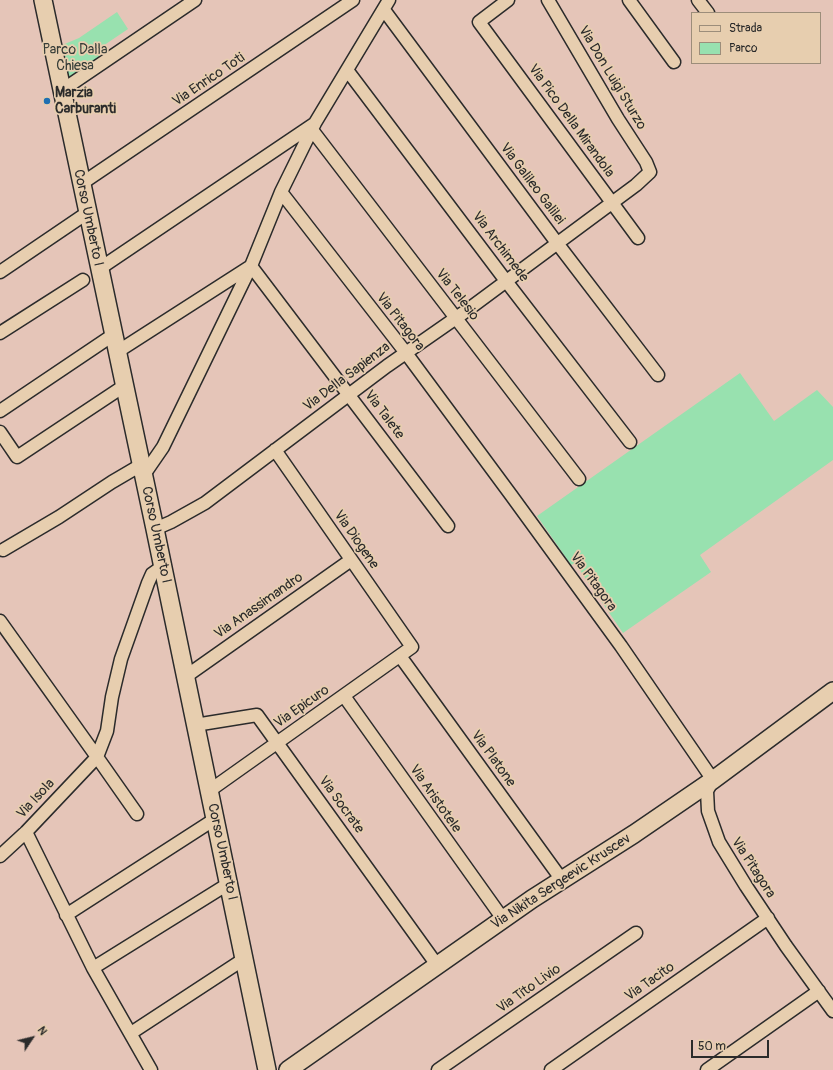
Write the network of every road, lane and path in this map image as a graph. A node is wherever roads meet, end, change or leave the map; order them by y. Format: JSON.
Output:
{"nodes":[{"id":1,"x":43,"y":0,"type":"edge"},
{"id":2,"x":195,"y":0,"type":"edge"},
{"id":3,"x":353,"y":0,"type":"edge"},
{"id":4,"x":508,"y":0,"type":"edge"},
{"id":5,"x":548,"y":0,"type":"edge"},
{"id":6,"x":629,"y":0,"type":"edge"},
{"id":7,"x":698,"y":0,"type":"edge"},
{"id":8,"x":387,"y":5,"type":"edge"},
{"id":9,"x":707,"y":12,"type":"edge"},
{"id":10,"x":674,"y":62,"type":"dead end"},
{"id":11,"x":347,"y":70,"type":"junction"},
{"id":12,"x":61,"y":91,"type":"junction"},
{"id":13,"x":313,"y":126,"type":"junction"},
{"id":14,"x":650,"y":172,"type":"joint"},
{"id":15,"x":81,"y":184,"type":"junction"},
{"id":16,"x":281,"y":192,"type":"junction"},
{"id":17,"x":612,"y":202,"type":"junction"},
{"id":18,"x":87,"y":213,"type":"junction"},
{"id":19,"x":638,"y":238,"type":"dead end"},
{"id":20,"x":557,"y":242,"type":"junction"},
{"id":21,"x":251,"y":266,"type":"junction"},
{"id":22,"x":99,"y":269,"type":"junction"},
{"id":23,"x":0,"y":272,"type":"edge"},
{"id":24,"x":83,"y":280,"type":"dead end"},
{"id":25,"x":506,"y":281,"type":"junction"},
{"id":26,"x":456,"y":318,"type":"junction"},
{"id":27,"x":0,"y":333,"type":"edge"},
{"id":28,"x":113,"y":335,"type":"junction"},
{"id":29,"x":117,"y":352,"type":"junction"},
{"id":30,"x":406,"y":353,"type":"junction"},
{"id":31,"x":658,"y":375,"type":"dead end"},
{"id":32,"x":124,"y":386,"type":"junction"},
{"id":33,"x":349,"y":394,"type":"junction"},
{"id":34,"x":0,"y":411,"type":"edge"},
{"id":35,"x":0,"y":432,"type":"edge"},
{"id":36,"x":630,"y":442,"type":"dead end"},
{"id":37,"x":274,"y":450,"type":"junction"},
{"id":38,"x":142,"y":470,"type":"junction"},
{"id":39,"x":579,"y":479,"type":"dead end"},
{"id":40,"x":448,"y":526,"type":"dead end"},
{"id":41,"x":155,"y":529,"type":"junction"},
{"id":42,"x":3,"y":550,"type":"dead end"},
{"id":43,"x":351,"y":560,"type":"junction"},
{"id":44,"x":162,"y":567,"type":"junction"},
{"id":45,"x":0,"y":621,"type":"edge"},
{"id":46,"x":412,"y":647,"type":"joint"},
{"id":47,"x":400,"y":656,"type":"junction"},
{"id":48,"x":185,"y":677,"type":"junction"},
{"id":49,"x":833,"y":691,"type":"edge"},
{"id":50,"x":344,"y":696,"type":"junction"},
{"id":51,"x":195,"y":725,"type":"junction"},
{"id":52,"x":278,"y":743,"type":"junction"},
{"id":53,"x":97,"y":757,"type":"junction"},
{"id":54,"x":713,"y":780,"type":"junction"},
{"id":55,"x":209,"y":791,"type":"junction"},
{"id":56,"x":137,"y":814,"type":"dead end"},
{"id":57,"x":215,"y":819,"type":"junction"},
{"id":58,"x":26,"y":832,"type":"junction"},
{"id":59,"x":0,"y":856,"type":"edge"},
{"id":60,"x":562,"y":880,"type":"junction"},
{"id":61,"x":228,"y":884,"type":"junction"},
{"id":62,"x":66,"y":915,"type":"junction"},
{"id":63,"x":768,"y":918,"type":"junction"},
{"id":64,"x":503,"y":919,"type":"junction"},
{"id":65,"x":636,"y":933,"type":"dead end"},
{"id":66,"x":244,"y":959,"type":"junction"},
{"id":67,"x":437,"y":965,"type":"junction"},
{"id":68,"x":93,"y":968,"type":"junction"},
{"id":69,"x":819,"y":991,"type":"junction"},
{"id":70,"x":833,"y":1011,"type":"edge"},
{"id":71,"x":131,"y":1033,"type":"junction"},
{"id":72,"x":151,"y":1070,"type":"edge"},
{"id":73,"x":267,"y":1070,"type":"edge"},
{"id":74,"x":288,"y":1070,"type":"edge"},
{"id":75,"x":438,"y":1070,"type":"edge"},
{"id":76,"x":550,"y":1070,"type":"edge"},
{"id":77,"x":707,"y":1070,"type":"edge"}],
"edges":[{"from":1,"to":12,"type":"street","name":"Corso Umberto I"},
{"from":2,"to":12,"type":"street"},
{"from":3,"to":15,"type":"street","name":"Via Enrico Toti"},
{"from":4,"to":17,"type":"street","name":"Via Pico Della Mirandola"},
{"from":5,"to":14,"type":"street","name":"Via Don Luigi Sturzo"},
{"from":6,"to":10,"type":"street"},
{"from":7,"to":9,"type":"street"},
{"from":8,"to":11,"type":"street"},
{"from":8,"to":20,"type":"street","name":"Via Galileo Galilei"},
{"from":11,"to":13,"type":"street"},
{"from":11,"to":25,"type":"street","name":"Via Archimede"},
{"from":12,"to":15,"type":"street","name":"Corso Umberto I"},
{"from":13,"to":16,"type":"street"},
{"from":13,"to":22,"type":"street"},
{"from":13,"to":26,"type":"street","name":"Via Telesio"},
{"from":14,"to":17,"type":"street","name":"Via Della Sapienza"},
{"from":15,"to":18,"type":"street","name":"Corso Umberto I"},
{"from":16,"to":21,"type":"street"},
{"from":16,"to":30,"type":"street","name":"Via Pitagora"},
{"from":17,"to":19,"type":"street","name":"Via Pico Della Mirandola"},
{"from":17,"to":20,"type":"street","name":"Via Della Sapienza"},
{"from":18,"to":22,"type":"street","name":"Corso Umberto I"},
{"from":18,"to":23,"type":"street"},
{"from":20,"to":25,"type":"street","name":"Via Della Sapienza"},
{"from":20,"to":31,"type":"street","name":"Via Galileo Galilei"},
{"from":21,"to":29,"type":"street"},
{"from":21,"to":33,"type":"street","name":"Via Talete"},
{"from":21,"to":38,"type":"street"},
{"from":22,"to":28,"type":"street","name":"Corso Umberto I"},
{"from":24,"to":27,"type":"street"},
{"from":25,"to":26,"type":"street","name":"Via Della Sapienza"},
{"from":25,"to":36,"type":"street","name":"Via Archimede"},
{"from":26,"to":30,"type":"street","name":"Via Della Sapienza"},
{"from":26,"to":39,"type":"street","name":"Via Telesio"},
{"from":28,"to":29,"type":"street","name":"Corso Umberto I"},
{"from":28,"to":34,"type":"street"},
{"from":29,"to":32,"type":"street","name":"Corso Umberto I"},
{"from":30,"to":33,"type":"street","name":"Via Della Sapienza"},
{"from":30,"to":54,"type":"street","name":"Via Pitagora"},
{"from":32,"to":35,"type":"street"},
{"from":32,"to":38,"type":"street","name":"Corso Umberto I"},
{"from":33,"to":37,"type":"street","name":"Via Della Sapienza"},
{"from":33,"to":40,"type":"street","name":"Via Talete"},
{"from":37,"to":41,"type":"street","name":"Via Della Sapienza"},
{"from":37,"to":43,"type":"street","name":"Via Diogene"},
{"from":38,"to":41,"type":"street","name":"Corso Umberto I"},
{"from":38,"to":42,"type":"street"},
{"from":41,"to":44,"type":"street","name":"Corso Umberto I"},
{"from":43,"to":46,"type":"street","name":"Via Diogene"},
{"from":43,"to":48,"type":"street","name":"Via Anassimandro"},
{"from":44,"to":48,"type":"street","name":"Corso Umberto I"},
{"from":44,"to":53,"type":"street","name":"Via Isola"},
{"from":45,"to":53,"type":"street"},
{"from":46,"to":47,"type":"street","name":"Via Epicuro"},
{"from":47,"to":50,"type":"street","name":"Via Epicuro"},
{"from":47,"to":60,"type":"street","name":"Via Platone"},
{"from":48,"to":51,"type":"street","name":"Corso Umberto I"},
{"from":49,"to":54,"type":"street","name":"Via Nikita Sergeevic Kruscev"},
{"from":50,"to":52,"type":"street","name":"Via Epicuro"},
{"from":50,"to":64,"type":"street","name":"Via Aristotele"},
{"from":51,"to":52,"type":"street","name":"Via Socrate"},
{"from":51,"to":55,"type":"street","name":"Corso Umberto I"},
{"from":52,"to":55,"type":"street","name":"Via Epicuro"},
{"from":52,"to":67,"type":"street","name":"Via Socrate"},
{"from":53,"to":56,"type":"street"},
{"from":53,"to":58,"type":"street","name":"Via Isola"},
{"from":54,"to":60,"type":"street","name":"Via Nikita Sergeevic Kruscev"},
{"from":54,"to":63,"type":"street","name":"Via Pitagora"},
{"from":55,"to":57,"type":"street","name":"Corso Umberto I"},
{"from":57,"to":61,"type":"street","name":"Corso Umberto I"},
{"from":57,"to":62,"type":"street"},
{"from":58,"to":59,"type":"street"},
{"from":58,"to":62,"type":"street","name":"Via Isola"},
{"from":60,"to":64,"type":"street","name":"Via Nikita Sergeevic Kruscev"},
{"from":61,"to":66,"type":"street","name":"Corso Umberto I"},
{"from":61,"to":68,"type":"street"},
{"from":62,"to":68,"type":"street","name":"Via Isola"},
{"from":63,"to":69,"type":"street","name":"Via Pitagora"},
{"from":63,"to":76,"type":"street","name":"Via Tacito"},
{"from":64,"to":67,"type":"street","name":"Via Nikita Sergeevic Kruscev"},
{"from":65,"to":75,"type":"street","name":"Via Tito Livio"},
{"from":66,"to":71,"type":"street"},
{"from":66,"to":73,"type":"street","name":"Corso Umberto I"},
{"from":67,"to":74,"type":"street","name":"Via Nikita Sergeevic Kruscev"},
{"from":68,"to":71,"type":"street","name":"Via Isola"},
{"from":69,"to":70,"type":"street","name":"Via Pitagora"},
{"from":69,"to":77,"type":"street"},
{"from":71,"to":72,"type":"street","name":"Via Isola"}]}
